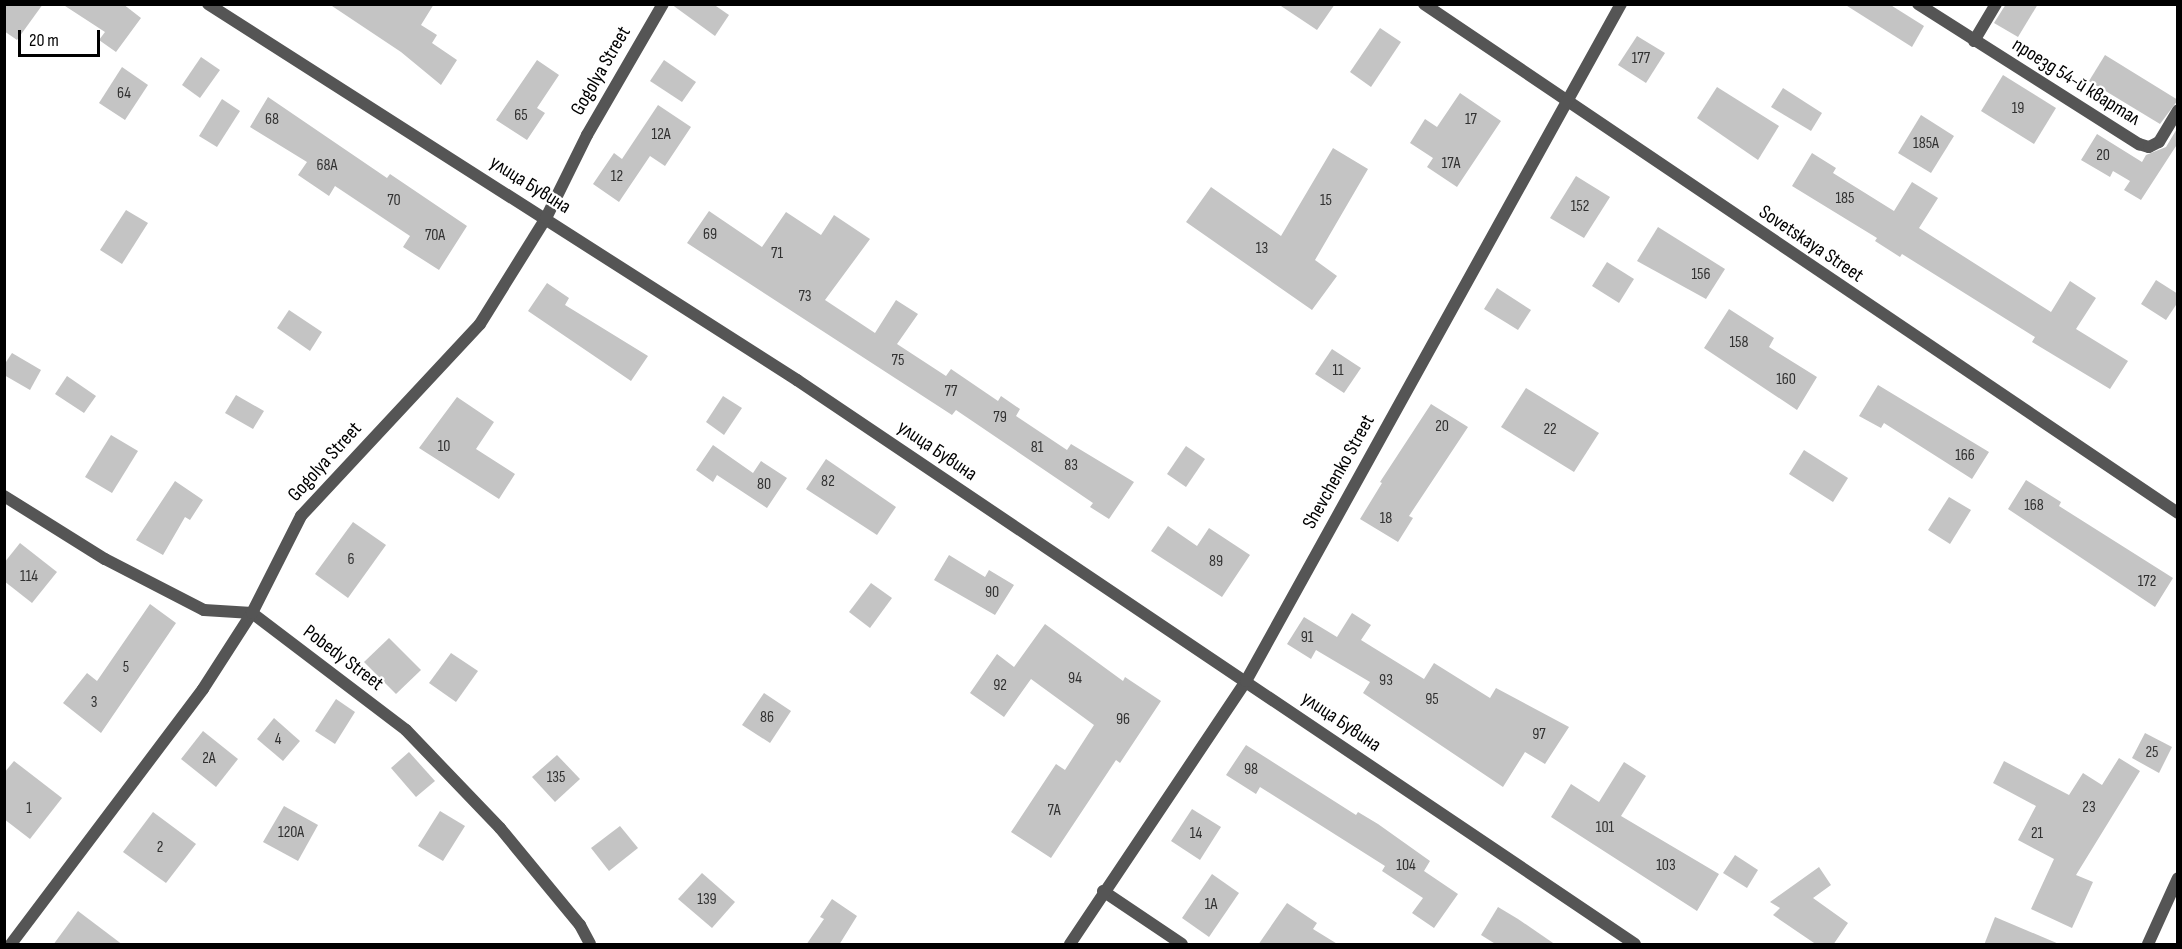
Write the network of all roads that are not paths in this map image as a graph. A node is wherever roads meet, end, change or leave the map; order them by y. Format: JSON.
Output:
{"nodes":[{"id":1,"x":208,"y":4,"type":"edge"},
{"id":2,"x":663,"y":4,"type":"edge"},
{"id":3,"x":1424,"y":4,"type":"edge"},
{"id":4,"x":1621,"y":4,"type":"edge"},
{"id":5,"x":1918,"y":4,"type":"edge"},
{"id":6,"x":1996,"y":4,"type":"edge"},
{"id":7,"x":1974,"y":41,"type":"junction"},
{"id":8,"x":1565,"y":102,"type":"junction"},
{"id":9,"x":2178,"y":110,"type":"edge"},
{"id":10,"x":546,"y":218,"type":"junction"},
{"id":11,"x":4,"y":496,"type":"edge"},
{"id":12,"x":2178,"y":513,"type":"edge"},
{"id":13,"x":252,"y":613,"type":"junction"},
{"id":14,"x":1246,"y":681,"type":"junction"},
{"id":15,"x":2178,"y":878,"type":"edge"},
{"id":16,"x":1103,"y":891,"type":"junction"},
{"id":17,"x":11,"y":945,"type":"edge"},
{"id":18,"x":590,"y":945,"type":"edge"},
{"id":19,"x":1070,"y":945,"type":"edge"},
{"id":20,"x":1182,"y":945,"type":"edge"},
{"id":21,"x":1635,"y":945,"type":"edge"},
{"id":22,"x":2148,"y":945,"type":"edge"}],
"edges":[{"from":1,"to":10,"type":"street","name":"улица Бувина"},
{"from":2,"to":10,"type":"street","name":"Gogolya Street"},
{"from":3,"to":8,"type":"street","name":"Sovetskaya Street"},
{"from":4,"to":8,"type":"street","name":"Shevchenko Street"},
{"from":5,"to":7,"type":"street","name":"проезд 54-й квартал"},
{"from":6,"to":7,"type":"street"},
{"from":7,"to":9,"type":"street","name":"проезд 54-й квартал"},
{"from":8,"to":12,"type":"street","name":"Sovetskaya Street"},
{"from":8,"to":14,"type":"street","name":"Shevchenko Street"},
{"from":10,"to":13,"type":"street","name":"Gogolya Street"},
{"from":10,"to":14,"type":"street","name":"улица Бувина"},
{"from":11,"to":13,"type":"street"},
{"from":13,"to":17,"type":"street","name":"Gogolya Street"},
{"from":13,"to":18,"type":"street","name":"Pobedy Street"},
{"from":14,"to":16,"type":"street","name":"Shevchenko Street"},
{"from":14,"to":21,"type":"street","name":"улица Бувина"},
{"from":15,"to":22,"type":"street"},
{"from":16,"to":19,"type":"street","name":"Shevchenko Street"},
{"from":16,"to":20,"type":"street"}]}
